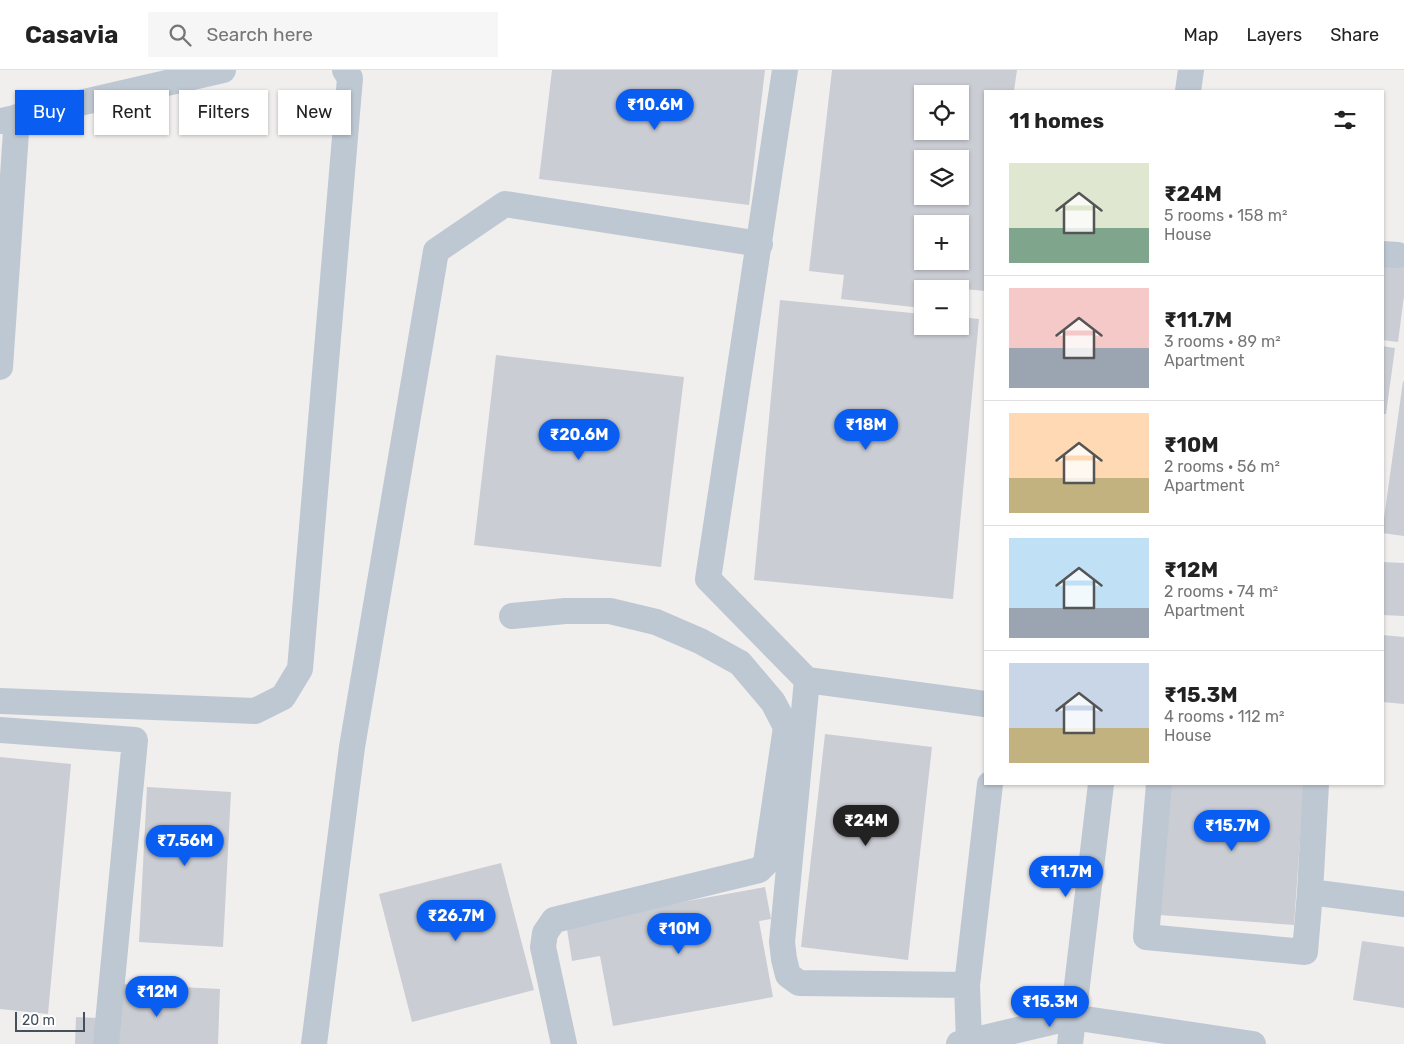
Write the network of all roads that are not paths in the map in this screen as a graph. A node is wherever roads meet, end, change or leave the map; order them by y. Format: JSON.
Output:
{"nodes":[{"id":1,"x":222,"y":70,"type":"edge"},
{"id":2,"x":345,"y":70,"type":"edge"},
{"id":3,"x":785,"y":70,"type":"edge"},
{"id":4,"x":1191,"y":70,"type":"edge"},
{"id":5,"x":1188,"y":90,"type":"edge"},
{"id":6,"x":8,"y":119,"type":"edge"},
{"id":7,"x":760,"y":244,"type":"junction"},
{"id":8,"x":0,"y":363,"type":"edge"},
{"id":9,"x":0,"y":367,"type":"edge"},
{"id":10,"x":512,"y":616,"type":"dead end"},
{"id":11,"x":807,"y":680,"type":"junction"},
{"id":12,"x":0,"y":700,"type":"edge"},
{"id":13,"x":984,"y":704,"type":"edge"},
{"id":14,"x":0,"y":730,"type":"edge"},
{"id":15,"x":990,"y":785,"type":"edge"},
{"id":16,"x":1102,"y":785,"type":"edge"},
{"id":17,"x":1159,"y":785,"type":"edge"},
{"id":18,"x":1316,"y":785,"type":"edge"},
{"id":19,"x":1310,"y":892,"type":"junction"},
{"id":20,"x":1404,"y":904,"type":"edge"},
{"id":21,"x":967,"y":985,"type":"junction"},
{"id":22,"x":1072,"y":1017,"type":"junction"},
{"id":23,"x":964,"y":1043,"type":"edge"},
{"id":24,"x":106,"y":1044,"type":"edge"},
{"id":25,"x":314,"y":1044,"type":"edge"},
{"id":26,"x":564,"y":1044,"type":"edge"},
{"id":27,"x":1070,"y":1044,"type":"edge"},
{"id":28,"x":1253,"y":1044,"type":"edge"}],
"edges":[{"from":1,"to":6,"type":"street"},
{"from":2,"to":12,"type":"street"},
{"from":3,"to":7,"type":"street"},
{"from":4,"to":5,"type":"street"},
{"from":6,"to":8,"type":"street"},
{"from":7,"to":11,"type":"street"},
{"from":7,"to":25,"type":"street"},
{"from":8,"to":9,"type":"street"},
{"from":10,"to":26,"type":"street"},
{"from":11,"to":13,"type":"street"},
{"from":11,"to":21,"type":"street"},
{"from":14,"to":24,"type":"street"},
{"from":15,"to":21,"type":"street"},
{"from":16,"to":22,"type":"street"},
{"from":17,"to":19,"type":"street"},
{"from":18,"to":19,"type":"street"},
{"from":19,"to":20,"type":"street"},
{"from":21,"to":23,"type":"street"},
{"from":22,"to":23,"type":"street"},
{"from":22,"to":27,"type":"street"},
{"from":22,"to":28,"type":"street"}]}
